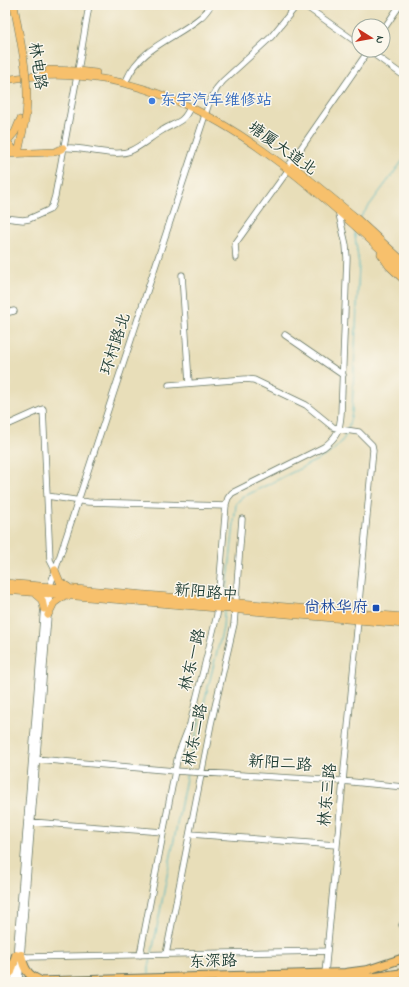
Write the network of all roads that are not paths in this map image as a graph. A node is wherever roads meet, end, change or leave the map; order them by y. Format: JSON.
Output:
{"nodes":[{"id":1,"x":10,"y":5,"type":"edge"},
{"id":2,"x":14,"y":5,"type":"edge"},
{"id":3,"x":89,"y":5,"type":"edge"},
{"id":4,"x":211,"y":5,"type":"edge"},
{"id":5,"x":297,"y":5,"type":"edge"},
{"id":6,"x":304,"y":5,"type":"edge"},
{"id":7,"x":400,"y":5,"type":"edge"},
{"id":8,"x":391,"y":18,"type":"edge"},
{"id":9,"x":351,"y":38,"type":"edge"},
{"id":10,"x":363,"y":58,"type":"edge"},
{"id":11,"x":379,"y":58,"type":"edge"},
{"id":12,"x":78,"y":73,"type":"junction"},
{"id":13,"x":5,"y":76,"type":"edge"},
{"id":14,"x":404,"y":76,"type":"edge"},
{"id":15,"x":127,"y":79,"type":"junction"},
{"id":16,"x":5,"y":80,"type":"edge"},
{"id":17,"x":190,"y":107,"type":"junction"},
{"id":18,"x":206,"y":113,"type":"junction"},
{"id":19,"x":22,"y":121,"type":"junction"},
{"id":20,"x":12,"y":147,"type":"edge"},
{"id":21,"x":63,"y":148,"type":"junction"},
{"id":22,"x":5,"y":154,"type":"edge"},
{"id":23,"x":290,"y":166,"type":"junction"},
{"id":24,"x":338,"y":210,"type":"junction"},
{"id":25,"x":5,"y":218,"type":"edge"},
{"id":26,"x":354,"y":220,"type":"junction"},
{"id":27,"x":372,"y":242,"type":"junction"},
{"id":28,"x":236,"y":258,"type":"dead end"},
{"id":29,"x":404,"y":262,"type":"edge"},
{"id":30,"x":404,"y":271,"type":"edge"},
{"id":31,"x":182,"y":275,"type":"dead end"},
{"id":32,"x":404,"y":280,"type":"edge"},
{"id":33,"x":14,"y":311,"type":"dead end"},
{"id":34,"x":5,"y":312,"type":"edge"},
{"id":35,"x":285,"y":335,"type":"dead end"},
{"id":36,"x":343,"y":375,"type":"junction"},
{"id":37,"x":189,"y":383,"type":"junction"},
{"id":38,"x":169,"y":386,"type":"dead end"},
{"id":39,"x":5,"y":426,"type":"edge"},
{"id":40,"x":342,"y":430,"type":"junction"},
{"id":41,"x":47,"y":496,"type":"junction"},
{"id":42,"x":78,"y":500,"type":"junction"},
{"id":43,"x":226,"y":506,"type":"junction"},
{"id":44,"x":242,"y":519,"type":"dead end"},
{"id":45,"x":55,"y":570,"type":"junction"},
{"id":46,"x":5,"y":583,"type":"edge"},
{"id":47,"x":70,"y":588,"type":"junction"},
{"id":48,"x":5,"y":590,"type":"edge"},
{"id":49,"x":48,"y":591,"type":"junction"},
{"id":50,"x":32,"y":592,"type":"junction"},
{"id":51,"x":65,"y":595,"type":"junction"},
{"id":52,"x":220,"y":605,"type":"junction"},
{"id":53,"x":234,"y":606,"type":"junction"},
{"id":54,"x":46,"y":612,"type":"junction"},
{"id":55,"x":358,"y":616,"type":"junction"},
{"id":56,"x":404,"y":617,"type":"edge"},
{"id":57,"x":404,"y":624,"type":"edge"},
{"id":58,"x":36,"y":760,"type":"junction"},
{"id":59,"x":175,"y":771,"type":"junction"},
{"id":60,"x":202,"y":772,"type":"junction"},
{"id":61,"x":342,"y":781,"type":"junction"},
{"id":62,"x":404,"y":787,"type":"edge"},
{"id":63,"x":31,"y":822,"type":"junction"},
{"id":64,"x":163,"y":832,"type":"junction"},
{"id":65,"x":190,"y":834,"type":"junction"},
{"id":66,"x":336,"y":846,"type":"junction"},
{"id":67,"x":327,"y":951,"type":"junction"},
{"id":68,"x":166,"y":954,"type":"junction"},
{"id":69,"x":18,"y":955,"type":"junction"},
{"id":70,"x":140,"y":955,"type":"junction"},
{"id":71,"x":404,"y":958,"type":"edge"},
{"id":72,"x":404,"y":973,"type":"edge"},
{"id":73,"x":325,"y":974,"type":"junction"},
{"id":74,"x":5,"y":977,"type":"edge"},
{"id":75,"x":42,"y":981,"type":"edge"},
{"id":76,"x":14,"y":982,"type":"edge"},
{"id":77,"x":19,"y":982,"type":"edge"},
{"id":78,"x":269,"y":982,"type":"edge"}],
"edges":[{"from":1,"to":19,"type":"main road","name":"林电路"},
{"from":2,"to":19,"type":"main road","name":"林电路","bridge":true},
{"from":3,"to":12,"type":"street"},
{"from":4,"to":15,"type":"street"},
{"from":5,"to":18,"type":"street","name":"环村路北"},
{"from":6,"to":9,"type":"street"},
{"from":7,"to":8,"type":"street"},
{"from":10,"to":23,"type":"street"},
{"from":11,"to":14,"type":"street"},
{"from":12,"to":13,"type":"main road","name":"塘厦大道北"},
{"from":12,"to":15,"type":"main road","name":"塘厦大道北"},
{"from":12,"to":16,"type":"main road","name":"塘厦大道北"},
{"from":12,"to":17,"type":"main road","name":"塘厦大道北"},
{"from":12,"to":21,"type":"street"},
{"from":15,"to":18,"type":"main road","name":"塘厦大道北"},
{"from":17,"to":18,"type":"main road","name":"塘厦大道北"},
{"from":17,"to":21,"type":"street"},
{"from":18,"to":23,"type":"main road","name":"塘厦大道北"},
{"from":18,"to":42,"type":"street","name":"环村路北"},
{"from":19,"to":20,"type":"main road","name":"林电路"},
{"from":19,"to":20,"type":"main road","name":"林电路"},
{"from":20,"to":21,"type":"main road"},
{"from":20,"to":22,"type":"main road"},
{"from":21,"to":25,"type":"street"},
{"from":23,"to":24,"type":"main road","name":"塘厦大道北"},
{"from":23,"to":26,"type":"main road","name":"塘厦大道北"},
{"from":23,"to":28,"type":"street"},
{"from":24,"to":26,"type":"main road","name":"塘厦大道北"},
{"from":24,"to":36,"type":"street"},
{"from":26,"to":27,"type":"main road","name":"塘厦大道北"},
{"from":26,"to":29,"type":"main road","name":"塘厦大道北"},
{"from":27,"to":30,"type":"main road","name":"塘厦大道北"},
{"from":27,"to":32,"type":"main road"},
{"from":31,"to":37,"type":"street"},
{"from":33,"to":34,"type":"street"},
{"from":35,"to":36,"type":"street"},
{"from":36,"to":40,"type":"street"},
{"from":37,"to":38,"type":"street"},
{"from":37,"to":40,"type":"street"},
{"from":39,"to":41,"type":"street"},
{"from":40,"to":43,"type":"street"},
{"from":40,"to":55,"type":"street","name":"林东三路"},
{"from":41,"to":42,"type":"street"},
{"from":41,"to":45,"type":"street"},
{"from":42,"to":43,"type":"street"},
{"from":42,"to":45,"type":"street","name":"环村路北"},
{"from":43,"to":52,"type":"street","name":"林东一路"},
{"from":44,"to":53,"type":"street","name":"林东二路"},
{"from":45,"to":47,"type":"main road"},
{"from":45,"to":49,"type":"street","name":"环村路北"},
{"from":46,"to":49,"type":"main road","name":"新阳路中"},
{"from":47,"to":49,"type":"main road","name":"新阳路中"},
{"from":47,"to":52,"type":"main road","name":"新阳路中"},
{"from":48,"to":50,"type":"main road","name":"新阳路中"},
{"from":49,"to":50,"type":"main road","name":"新阳路中"},
{"from":49,"to":51,"type":"main road","name":"新阳路中"},
{"from":49,"to":54,"type":"street","name":"环村路北"},
{"from":50,"to":54,"type":"main road"},
{"from":51,"to":52,"type":"main road","name":"新阳路中"},
{"from":51,"to":54,"type":"main road"},
{"from":52,"to":53,"type":"main road","name":"新阳路中"},
{"from":52,"to":59,"type":"street","name":"林东一路"},
{"from":53,"to":55,"type":"main road","name":"新阳路中"},
{"from":53,"to":60,"type":"street","name":"林东二路"},
{"from":54,"to":58,"type":"street"},
{"from":54,"to":69,"type":"street"},
{"from":55,"to":56,"type":"main road","name":"新阳路中"},
{"from":55,"to":57,"type":"main road","name":"新阳路中"},
{"from":55,"to":61,"type":"street","name":"林东三路"},
{"from":58,"to":59,"type":"street","name":"新阳二路"},
{"from":58,"to":63,"type":"street"},
{"from":59,"to":60,"type":"street","name":"新阳二路"},
{"from":59,"to":64,"type":"street","name":"林东一路"},
{"from":60,"to":61,"type":"street","name":"新阳二路"},
{"from":60,"to":65,"type":"street","name":"林东二路"},
{"from":61,"to":62,"type":"street","name":"新阳二路"},
{"from":61,"to":66,"type":"street","name":"林东三路"},
{"from":63,"to":64,"type":"street"},
{"from":63,"to":69,"type":"street"},
{"from":64,"to":70,"type":"street","name":"林东一路"},
{"from":65,"to":66,"type":"street"},
{"from":65,"to":68,"type":"street","name":"林东二路"},
{"from":66,"to":67,"type":"street","name":"林东三路"},
{"from":67,"to":68,"type":"street"},
{"from":67,"to":73,"type":"street","name":"林东三路"},
{"from":68,"to":70,"type":"street"},
{"from":69,"to":70,"type":"street"},
{"from":69,"to":74,"type":"highway"},
{"from":69,"to":75,"type":"highway"},
{"from":69,"to":76,"type":"street"},
{"from":69,"to":77,"type":"street"},
{"from":71,"to":73,"type":"highway","name":"东深路"},
{"from":72,"to":78,"type":"highway"},
{"from":73,"to":75,"type":"highway","name":"东深路"},
{"from":75,"to":77,"type":"highway","name":"东深路"}]}
